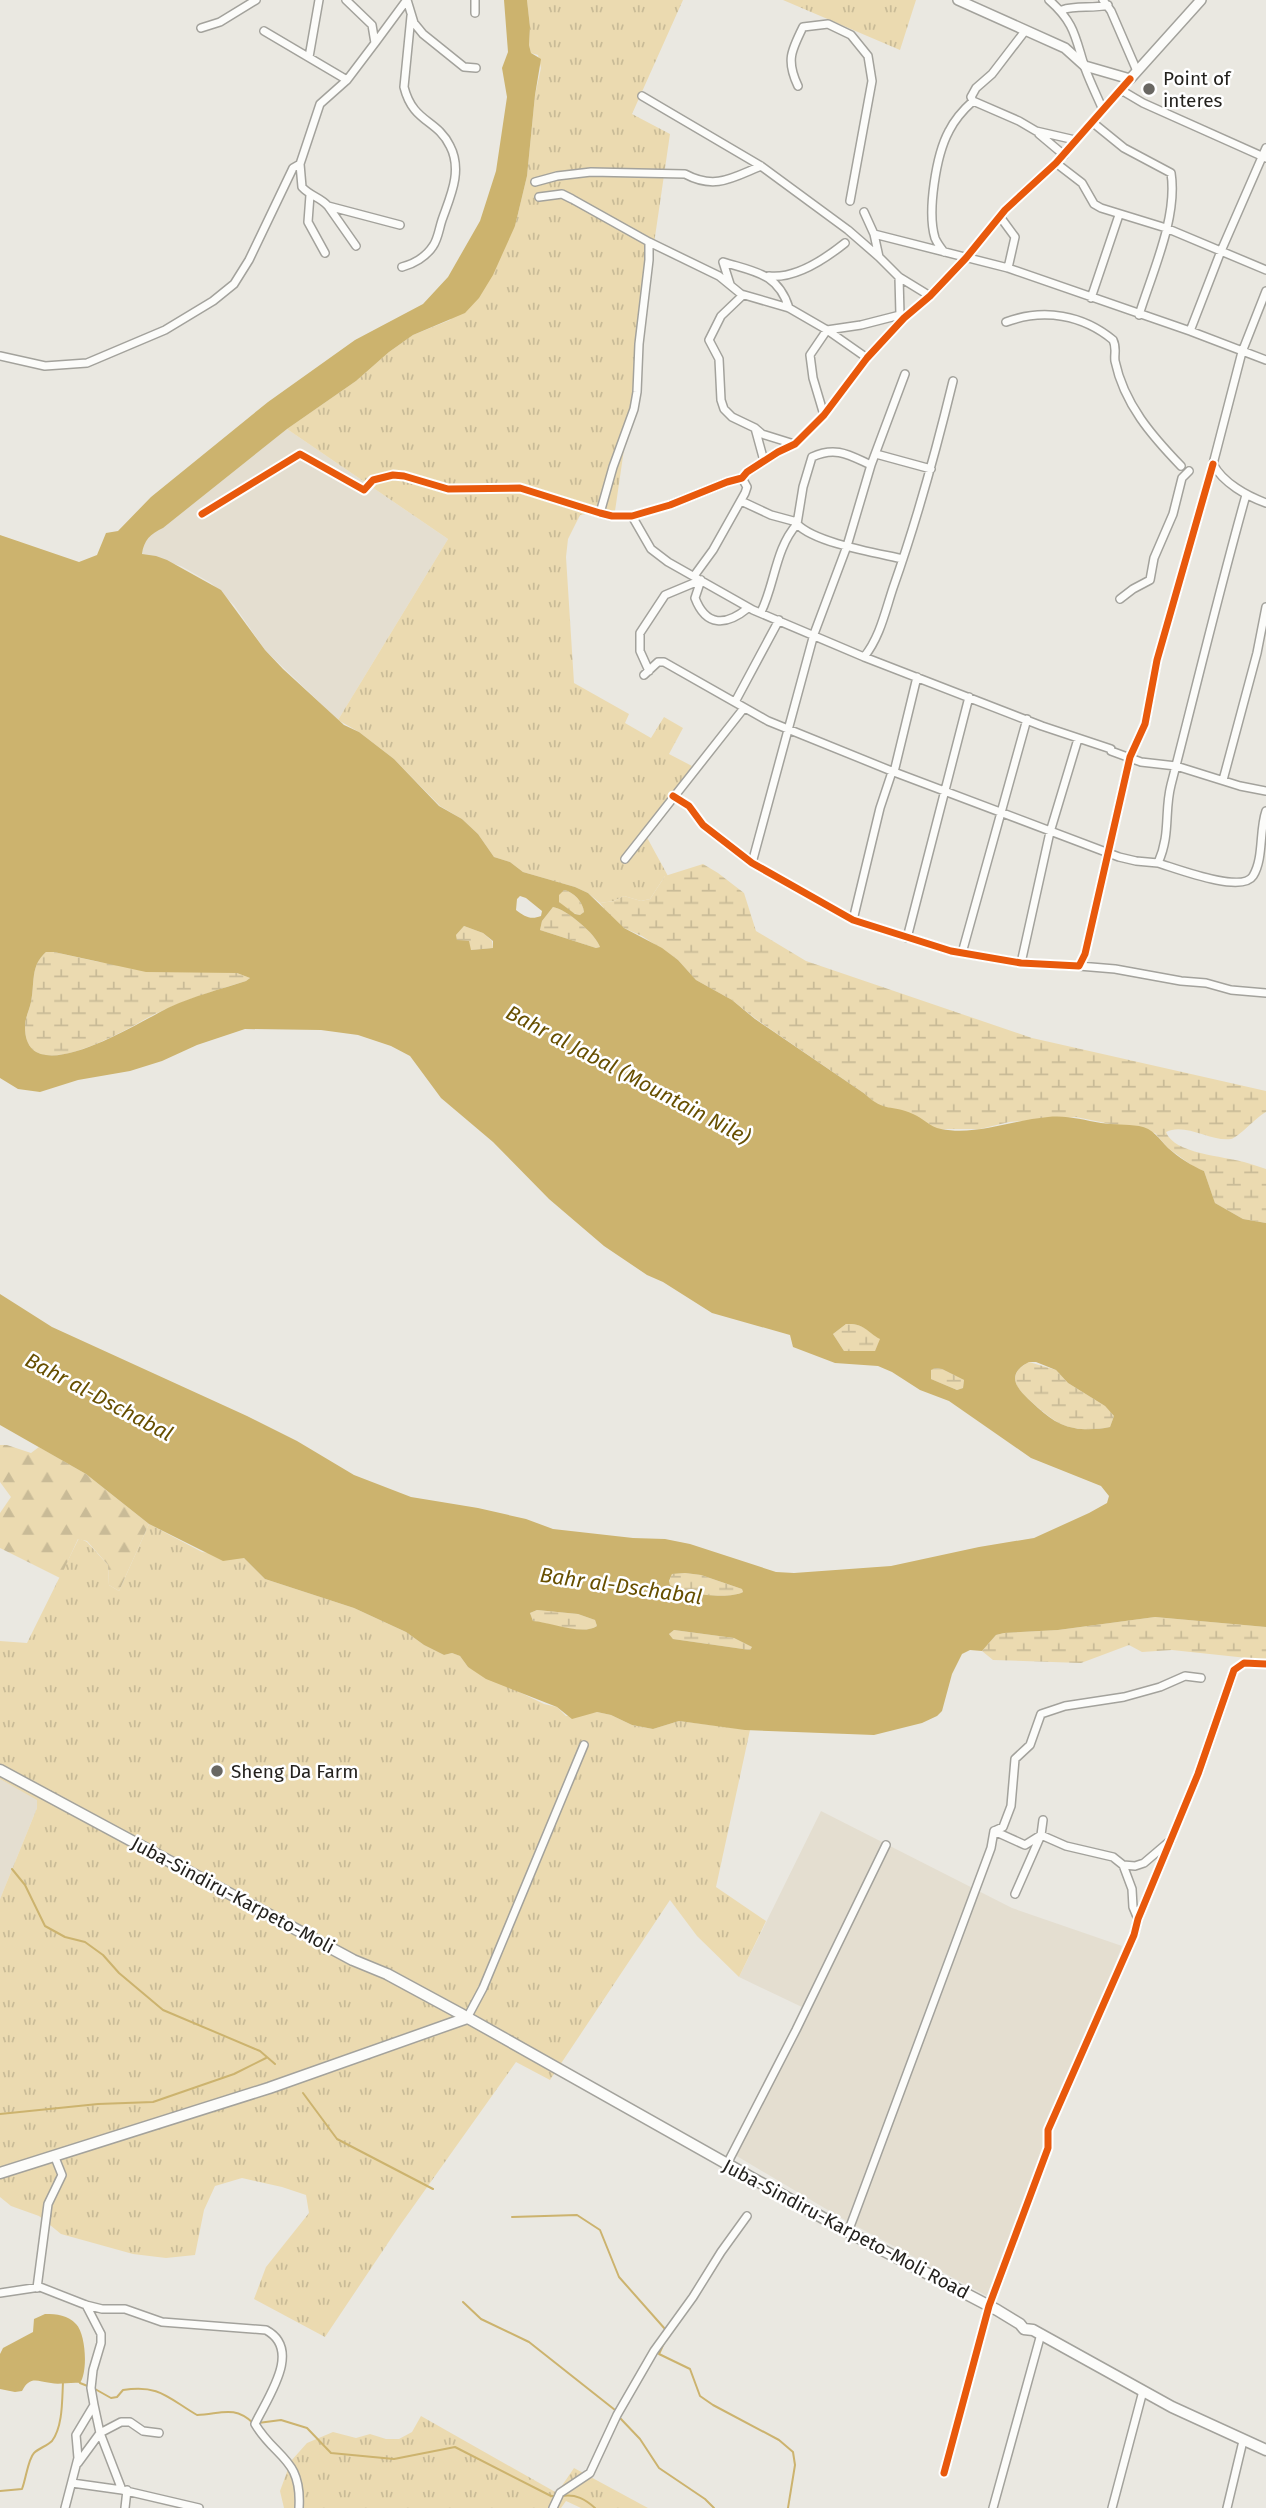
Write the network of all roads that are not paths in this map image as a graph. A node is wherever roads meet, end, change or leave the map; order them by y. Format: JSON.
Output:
{"nodes":[{"id":1,"x":256,"y":0,"type":"edge"},
{"id":2,"x":319,"y":0,"type":"edge"},
{"id":3,"x":475,"y":0,"type":"edge"},
{"id":4,"x":958,"y":0,"type":"edge"},
{"id":5,"x":1049,"y":0,"type":"edge"},
{"id":6,"x":1201,"y":0,"type":"edge"},
{"id":7,"x":350,"y":1,"type":"edge"},
{"id":8,"x":406,"y":1,"type":"edge"},
{"id":9,"x":1105,"y":2,"type":"edge"},
{"id":10,"x":1062,"y":10,"type":"junction"},
{"id":11,"x":475,"y":13,"type":"dead end"},
{"id":12,"x":411,"y":16,"type":"junction"},
{"id":13,"x":201,"y":28,"type":"dead end"},
{"id":14,"x":1026,"y":31,"type":"junction"},
{"id":15,"x":264,"y":32,"type":"dead end"},
{"id":16,"x":375,"y":43,"type":"junction"},
{"id":17,"x":309,"y":57,"type":"junction"},
{"id":18,"x":1085,"y":66,"type":"junction"},
{"id":19,"x":476,"y":68,"type":"dead end"},
{"id":20,"x":1133,"y":75,"type":"junction"},
{"id":21,"x":347,"y":80,"type":"junction"},
{"id":22,"x":798,"y":86,"type":"dead end"},
{"id":23,"x":1121,"y":90,"type":"junction"},
{"id":24,"x":642,"y":96,"type":"dead end"},
{"id":25,"x":973,"y":101,"type":"junction"},
{"id":26,"x":1103,"y":110,"type":"junction"},
{"id":27,"x":1092,"y":122,"type":"junction"},
{"id":28,"x":1036,"y":131,"type":"junction"},
{"id":29,"x":1075,"y":140,"type":"junction"},
{"id":30,"x":1265,"y":154,"type":"edge"},
{"id":31,"x":1064,"y":155,"type":"junction"},
{"id":32,"x":1056,"y":163,"type":"junction"},
{"id":33,"x":300,"y":164,"type":"junction"},
{"id":34,"x":761,"y":166,"type":"junction"},
{"id":35,"x":536,"y":182,"type":"dead end"},
{"id":36,"x":302,"y":187,"type":"junction"},
{"id":37,"x":283,"y":192,"type":"junction"},
{"id":38,"x":310,"y":195,"type":"junction"},
{"id":39,"x":539,"y":197,"type":"dead end"},
{"id":40,"x":850,"y":201,"type":"dead end"},
{"id":41,"x":328,"y":206,"type":"junction"},
{"id":42,"x":864,"y":212,"type":"dead end"},
{"id":43,"x":1119,"y":215,"type":"junction"},
{"id":44,"x":1001,"y":218,"type":"junction"},
{"id":45,"x":400,"y":225,"type":"dead end"},
{"id":46,"x":1166,"y":228,"type":"junction"},
{"id":47,"x":874,"y":234,"type":"junction"},
{"id":48,"x":649,"y":242,"type":"junction"},
{"id":49,"x":845,"y":243,"type":"dead end"},
{"id":50,"x":356,"y":246,"type":"dead end"},
{"id":51,"x":1221,"y":251,"type":"junction"},
{"id":52,"x":325,"y":253,"type":"dead end"},
{"id":53,"x":944,"y":253,"type":"junction"},
{"id":54,"x":879,"y":257,"type":"junction"},
{"id":55,"x":965,"y":258,"type":"junction"},
{"id":56,"x":402,"y":267,"type":"dead end"},
{"id":57,"x":1008,"y":268,"type":"junction"},
{"id":58,"x":1266,"y":270,"type":"edge"},
{"id":59,"x":769,"y":276,"type":"junction"},
{"id":60,"x":900,"y":277,"type":"junction"},
{"id":61,"x":730,"y":284,"type":"junction"},
{"id":62,"x":1266,"y":291,"type":"edge"},
{"id":63,"x":743,"y":295,"type":"junction"},
{"id":64,"x":930,"y":296,"type":"junction"},
{"id":65,"x":1091,"y":298,"type":"junction"},
{"id":66,"x":789,"y":308,"type":"junction"},
{"id":67,"x":1139,"y":315,"type":"junction"},
{"id":68,"x":902,"y":316,"type":"junction"},
{"id":69,"x":1006,"y":322,"type":"dead end"},
{"id":70,"x":827,"y":330,"type":"junction"},
{"id":71,"x":1190,"y":331,"type":"junction"},
{"id":72,"x":1242,"y":352,"type":"junction"},
{"id":73,"x":0,"y":356,"type":"edge"},
{"id":74,"x":867,"y":358,"type":"junction"},
{"id":75,"x":1266,"y":360,"type":"edge"},
{"id":76,"x":905,"y":374,"type":"dead end"},
{"id":77,"x":953,"y":381,"type":"dead end"},
{"id":78,"x":824,"y":415,"type":"junction"},
{"id":79,"x":755,"y":428,"type":"junction"},
{"id":80,"x":795,"y":444,"type":"junction"},
{"id":81,"x":876,"y":454,"type":"junction"},
{"id":82,"x":764,"y":461,"type":"junction"},
{"id":83,"x":1213,"y":464,"type":"junction"},
{"id":84,"x":871,"y":465,"type":"junction"},
{"id":85,"x":1181,"y":466,"type":"dead end"},
{"id":86,"x":931,"y":469,"type":"junction"},
{"id":87,"x":1189,"y":471,"type":"dead end"},
{"id":88,"x":742,"y":478,"type":"junction"},
{"id":89,"x":1246,"y":495,"type":"junction"},
{"id":90,"x":741,"y":501,"type":"junction"},
{"id":91,"x":1266,"y":503,"type":"edge"},
{"id":92,"x":600,"y":513,"type":"junction"},
{"id":93,"x":202,"y":514,"type":"dead end"},
{"id":94,"x":632,"y":516,"type":"junction"},
{"id":95,"x":797,"y":523,"type":"junction"},
{"id":96,"x":847,"y":546,"type":"junction"},
{"id":97,"x":903,"y":559,"type":"junction"},
{"id":98,"x":698,"y":578,"type":"junction"},
{"id":99,"x":1120,"y":599,"type":"dead end"},
{"id":100,"x":1266,"y":607,"type":"edge"},
{"id":101,"x":748,"y":608,"type":"junction"},
{"id":102,"x":761,"y":612,"type":"junction"},
{"id":103,"x":779,"y":620,"type":"junction"},
{"id":104,"x":814,"y":634,"type":"junction"},
{"id":105,"x":864,"y":657,"type":"junction"},
{"id":106,"x":917,"y":677,"type":"junction"},
{"id":107,"x":969,"y":697,"type":"junction"},
{"id":108,"x":735,"y":702,"type":"junction"},
{"id":109,"x":744,"y":708,"type":"junction"},
{"id":110,"x":1027,"y":719,"type":"junction"},
{"id":111,"x":789,"y":729,"type":"junction"},
{"id":112,"x":1078,"y":739,"type":"junction"},
{"id":113,"x":1130,"y":757,"type":"junction"},
{"id":114,"x":1176,"y":766,"type":"junction"},
{"id":115,"x":893,"y":772,"type":"junction"},
{"id":116,"x":1223,"y":780,"type":"junction"},
{"id":117,"x":945,"y":790,"type":"junction"},
{"id":118,"x":1266,"y":791,"type":"edge"},
{"id":119,"x":673,"y":796,"type":"junction"},
{"id":120,"x":1266,"y":811,"type":"edge"},
{"id":121,"x":1001,"y":812,"type":"junction"},
{"id":122,"x":1050,"y":832,"type":"junction"},
{"id":123,"x":1107,"y":852,"type":"junction"},
{"id":124,"x":625,"y":859,"type":"dead end"},
{"id":125,"x":752,"y":863,"type":"junction"},
{"id":126,"x":1158,"y":863,"type":"junction"},
{"id":127,"x":853,"y":920,"type":"junction"},
{"id":128,"x":907,"y":938,"type":"junction"},
{"id":129,"x":962,"y":953,"type":"junction"},
{"id":130,"x":1021,"y":963,"type":"junction"},
{"id":131,"x":1079,"y":966,"type":"junction"},
{"id":132,"x":1266,"y":993,"type":"edge"},
{"id":133,"x":1266,"y":1664,"type":"edge"},
{"id":134,"x":1201,"y":1678,"type":"dead end"},
{"id":135,"x":584,"y":1745,"type":"dead end"},
{"id":136,"x":0,"y":1770,"type":"edge"},
{"id":137,"x":1043,"y":1820,"type":"dead end"},
{"id":138,"x":994,"y":1831,"type":"junction"},
{"id":139,"x":1041,"y":1835,"type":"junction"},
{"id":140,"x":1171,"y":1840,"type":"junction"},
{"id":141,"x":886,"y":1845,"type":"dead end"},
{"id":142,"x":1123,"y":1865,"type":"junction"},
{"id":143,"x":1015,"y":1894,"type":"dead end"},
{"id":144,"x":1138,"y":1919,"type":"junction"},
{"id":145,"x":467,"y":2018,"type":"junction"},
{"id":146,"x":54,"y":2155,"type":"junction"},
{"id":147,"x":727,"y":2164,"type":"junction"},
{"id":148,"x":0,"y":2173,"type":"edge"},
{"id":149,"x":747,"y":2216,"type":"dead end"},
{"id":150,"x":848,"y":2232,"type":"junction"},
{"id":151,"x":37,"y":2288,"type":"junction"},
{"id":152,"x":0,"y":2293,"type":"edge"},
{"id":153,"x":86,"y":2305,"type":"junction"},
{"id":154,"x":989,"y":2306,"type":"junction"},
{"id":155,"x":1041,"y":2334,"type":"junction"},
{"id":156,"x":1143,"y":2391,"type":"junction"},
{"id":157,"x":94,"y":2405,"type":"junction"},
{"id":158,"x":100,"y":2433,"type":"junction"},
{"id":159,"x":159,"y":2433,"type":"dead end"},
{"id":160,"x":1243,"y":2441,"type":"junction"},
{"id":161,"x":1266,"y":2450,"type":"edge"},
{"id":162,"x":78,"y":2463,"type":"junction"},
{"id":163,"x":944,"y":2473,"type":"dead end"},
{"id":164,"x":72,"y":2483,"type":"junction"},
{"id":165,"x":124,"y":2490,"type":"junction"},
{"id":166,"x":65,"y":2508,"type":"edge"},
{"id":167,"x":125,"y":2508,"type":"edge"},
{"id":168,"x":199,"y":2508,"type":"edge"},
{"id":169,"x":299,"y":2508,"type":"edge"},
{"id":170,"x":553,"y":2508,"type":"edge"},
{"id":171,"x":993,"y":2508,"type":"edge"},
{"id":172,"x":1112,"y":2508,"type":"edge"},
{"id":173,"x":1227,"y":2508,"type":"edge"}],
"edges":[{"from":1,"to":13,"type":"street"},
{"from":2,"to":17,"type":"street"},
{"from":3,"to":11,"type":"street"},
{"from":4,"to":14,"type":"street"},
{"from":5,"to":10,"type":"street"},
{"from":6,"to":20,"type":"street"},
{"from":7,"to":16,"type":"street"},
{"from":8,"to":12,"type":"street"},
{"from":8,"to":16,"type":"street"},
{"from":9,"to":10,"type":"street"},
{"from":9,"to":20,"type":"street"},
{"from":10,"to":18,"type":"street"},
{"from":12,"to":19,"type":"street"},
{"from":12,"to":56,"type":"street"},
{"from":14,"to":18,"type":"street"},
{"from":14,"to":25,"type":"street"},
{"from":15,"to":17,"type":"street"},
{"from":16,"to":21,"type":"street"},
{"from":17,"to":21,"type":"street"},
{"from":18,"to":20,"type":"street"},
{"from":18,"to":26,"type":"street"},
{"from":20,"to":23,"type":"street"},
{"from":21,"to":33,"type":"street"},
{"from":22,"to":40,"type":"street"},
{"from":23,"to":26,"type":"street"},
{"from":23,"to":30,"type":"street"},
{"from":24,"to":34,"type":"street"},
{"from":25,"to":28,"type":"street"},
{"from":25,"to":53,"type":"street"},
{"from":26,"to":27,"type":"street"},
{"from":27,"to":29,"type":"street"},
{"from":27,"to":46,"type":"street"},
{"from":28,"to":29,"type":"street"},
{"from":28,"to":31,"type":"street"},
{"from":29,"to":31,"type":"street"},
{"from":30,"to":51,"type":"street"},
{"from":31,"to":32,"type":"street"},
{"from":32,"to":43,"type":"street"},
{"from":32,"to":44,"type":"street"},
{"from":33,"to":36,"type":"street"},
{"from":33,"to":37,"type":"street"},
{"from":34,"to":35,"type":"street"},
{"from":34,"to":54,"type":"street"},
{"from":36,"to":37,"type":"street"},
{"from":36,"to":38,"type":"street"},
{"from":37,"to":73,"type":"street"},
{"from":38,"to":41,"type":"street"},
{"from":38,"to":52,"type":"street"},
{"from":39,"to":48,"type":"street"},
{"from":41,"to":45,"type":"street"},
{"from":41,"to":50,"type":"street"},
{"from":42,"to":47,"type":"street"},
{"from":43,"to":46,"type":"street"},
{"from":43,"to":65,"type":"street"},
{"from":44,"to":55,"type":"street"},
{"from":44,"to":57,"type":"street"},
{"from":46,"to":51,"type":"street"},
{"from":46,"to":67,"type":"street"},
{"from":47,"to":53,"type":"street"},
{"from":47,"to":54,"type":"street"},
{"from":48,"to":61,"type":"street"},
{"from":48,"to":92,"type":"street"},
{"from":49,"to":59,"type":"street"},
{"from":51,"to":58,"type":"street"},
{"from":51,"to":71,"type":"street"},
{"from":53,"to":55,"type":"street"},
{"from":54,"to":60,"type":"street"},
{"from":55,"to":57,"type":"street"},
{"from":55,"to":64,"type":"street"},
{"from":57,"to":65,"type":"street"},
{"from":59,"to":61,"type":"street"},
{"from":59,"to":66,"type":"street"},
{"from":60,"to":64,"type":"street"},
{"from":60,"to":68,"type":"street"},
{"from":61,"to":63,"type":"street"},
{"from":62,"to":72,"type":"street"},
{"from":63,"to":66,"type":"street"},
{"from":63,"to":79,"type":"street"},
{"from":64,"to":68,"type":"street"},
{"from":65,"to":67,"type":"street"},
{"from":66,"to":70,"type":"street"},
{"from":67,"to":71,"type":"street"},
{"from":68,"to":70,"type":"street"},
{"from":68,"to":74,"type":"street"},
{"from":69,"to":85,"type":"street"},
{"from":70,"to":74,"type":"street"},
{"from":70,"to":78,"type":"street"},
{"from":71,"to":72,"type":"street"},
{"from":72,"to":75,"type":"street"},
{"from":72,"to":83,"type":"street"},
{"from":74,"to":78,"type":"street"},
{"from":76,"to":81,"type":"street"},
{"from":77,"to":86,"type":"street"},
{"from":78,"to":80,"type":"street"},
{"from":79,"to":80,"type":"street"},
{"from":79,"to":82,"type":"street"},
{"from":80,"to":82,"type":"street"},
{"from":81,"to":84,"type":"street"},
{"from":81,"to":86,"type":"street"},
{"from":82,"to":88,"type":"street"},
{"from":83,"to":89,"type":"street"},
{"from":83,"to":113,"type":"street"},
{"from":84,"to":95,"type":"street"},
{"from":84,"to":96,"type":"street"},
{"from":86,"to":97,"type":"street"},
{"from":87,"to":99,"type":"street"},
{"from":88,"to":90,"type":"street"},
{"from":88,"to":94,"type":"street"},
{"from":89,"to":91,"type":"street"},
{"from":89,"to":114,"type":"street"},
{"from":90,"to":95,"type":"street"},
{"from":90,"to":98,"type":"street"},
{"from":92,"to":93,"type":"street"},
{"from":92,"to":94,"type":"street"},
{"from":94,"to":98,"type":"street"},
{"from":95,"to":96,"type":"street"},
{"from":95,"to":102,"type":"street"},
{"from":96,"to":97,"type":"street"},
{"from":96,"to":104,"type":"street"},
{"from":97,"to":105,"type":"street"},
{"from":98,"to":101,"type":"street"},
{"from":98,"to":101,"type":"street"},
{"from":98,"to":108,"type":"street"},
{"from":100,"to":116,"type":"street"},
{"from":101,"to":102,"type":"street"},
{"from":102,"to":103,"type":"street"},
{"from":103,"to":104,"type":"street"},
{"from":103,"to":108,"type":"street"},
{"from":104,"to":105,"type":"street"},
{"from":104,"to":111,"type":"street"},
{"from":105,"to":106,"type":"street"},
{"from":106,"to":107,"type":"street"},
{"from":106,"to":115,"type":"street"},
{"from":107,"to":110,"type":"street"},
{"from":107,"to":117,"type":"street"},
{"from":108,"to":109,"type":"street"},
{"from":109,"to":111,"type":"street"},
{"from":109,"to":119,"type":"street"},
{"from":110,"to":112,"type":"street"},
{"from":110,"to":121,"type":"street"},
{"from":111,"to":115,"type":"street"},
{"from":111,"to":125,"type":"street"},
{"from":112,"to":113,"type":"street"},
{"from":112,"to":122,"type":"street"},
{"from":113,"to":114,"type":"street"},
{"from":113,"to":123,"type":"street"},
{"from":114,"to":116,"type":"street"},
{"from":114,"to":126,"type":"street"},
{"from":115,"to":117,"type":"street"},
{"from":115,"to":127,"type":"street"},
{"from":116,"to":118,"type":"street"},
{"from":117,"to":121,"type":"street"},
{"from":117,"to":128,"type":"street"},
{"from":119,"to":124,"type":"street"},
{"from":119,"to":125,"type":"street"},
{"from":120,"to":126,"type":"street"},
{"from":121,"to":122,"type":"street"},
{"from":121,"to":129,"type":"street"},
{"from":122,"to":123,"type":"street"},
{"from":122,"to":130,"type":"street"},
{"from":123,"to":126,"type":"street"},
{"from":123,"to":131,"type":"street"},
{"from":125,"to":127,"type":"street"},
{"from":127,"to":128,"type":"street"},
{"from":128,"to":129,"type":"street"},
{"from":129,"to":130,"type":"street"},
{"from":130,"to":131,"type":"street"},
{"from":131,"to":132,"type":"street"},
{"from":133,"to":140,"type":"street"},
{"from":134,"to":138,"type":"street"},
{"from":135,"to":145,"type":"street"},
{"from":136,"to":145,"type":"main road","name":"Juba-Sindiru-Karpeto-Moli"},
{"from":137,"to":139,"type":"street"},
{"from":138,"to":139,"type":"street"},
{"from":138,"to":150,"type":"street"},
{"from":139,"to":142,"type":"street"},
{"from":139,"to":143,"type":"street"},
{"from":140,"to":142,"type":"street"},
{"from":140,"to":144,"type":"street"},
{"from":141,"to":147,"type":"street"},
{"from":142,"to":144,"type":"street"},
{"from":144,"to":154,"type":"street"},
{"from":145,"to":146,"type":"main road"},
{"from":145,"to":147,"type":"main road","name":"Juba-Sindiru-Karpeto-Moli Road"},
{"from":146,"to":148,"type":"main road"},
{"from":146,"to":151,"type":"street"},
{"from":147,"to":150,"type":"main road","name":"Juba-Sindiru-Karpeto-Moli Road"},
{"from":149,"to":170,"type":"street"},
{"from":150,"to":154,"type":"main road","name":"Juba-Sindiru-Karpeto-Moli Road"},
{"from":151,"to":152,"type":"street"},
{"from":151,"to":153,"type":"street"},
{"from":153,"to":157,"type":"street"},
{"from":153,"to":169,"type":"street"},
{"from":154,"to":155,"type":"main road","name":"Juba-Sindiru-Karpeto-Moli Road"},
{"from":154,"to":163,"type":"street"},
{"from":155,"to":156,"type":"main road","name":"Juba-Sindiru-Karpeto-Moli Road"},
{"from":155,"to":171,"type":"street"},
{"from":156,"to":160,"type":"main road","name":"Juba-Sindiru-Karpeto-Moli Road"},
{"from":156,"to":172,"type":"street"},
{"from":157,"to":158,"type":"street"},
{"from":157,"to":162,"type":"street"},
{"from":158,"to":159,"type":"street"},
{"from":158,"to":162,"type":"street"},
{"from":158,"to":165,"type":"street"},
{"from":160,"to":161,"type":"main road","name":"Juba-Sindiru-Karpeto-Moli Road"},
{"from":160,"to":173,"type":"street"},
{"from":162,"to":164,"type":"street"},
{"from":164,"to":165,"type":"street"},
{"from":164,"to":166,"type":"street"},
{"from":165,"to":167,"type":"street"},
{"from":165,"to":168,"type":"street"}]}
